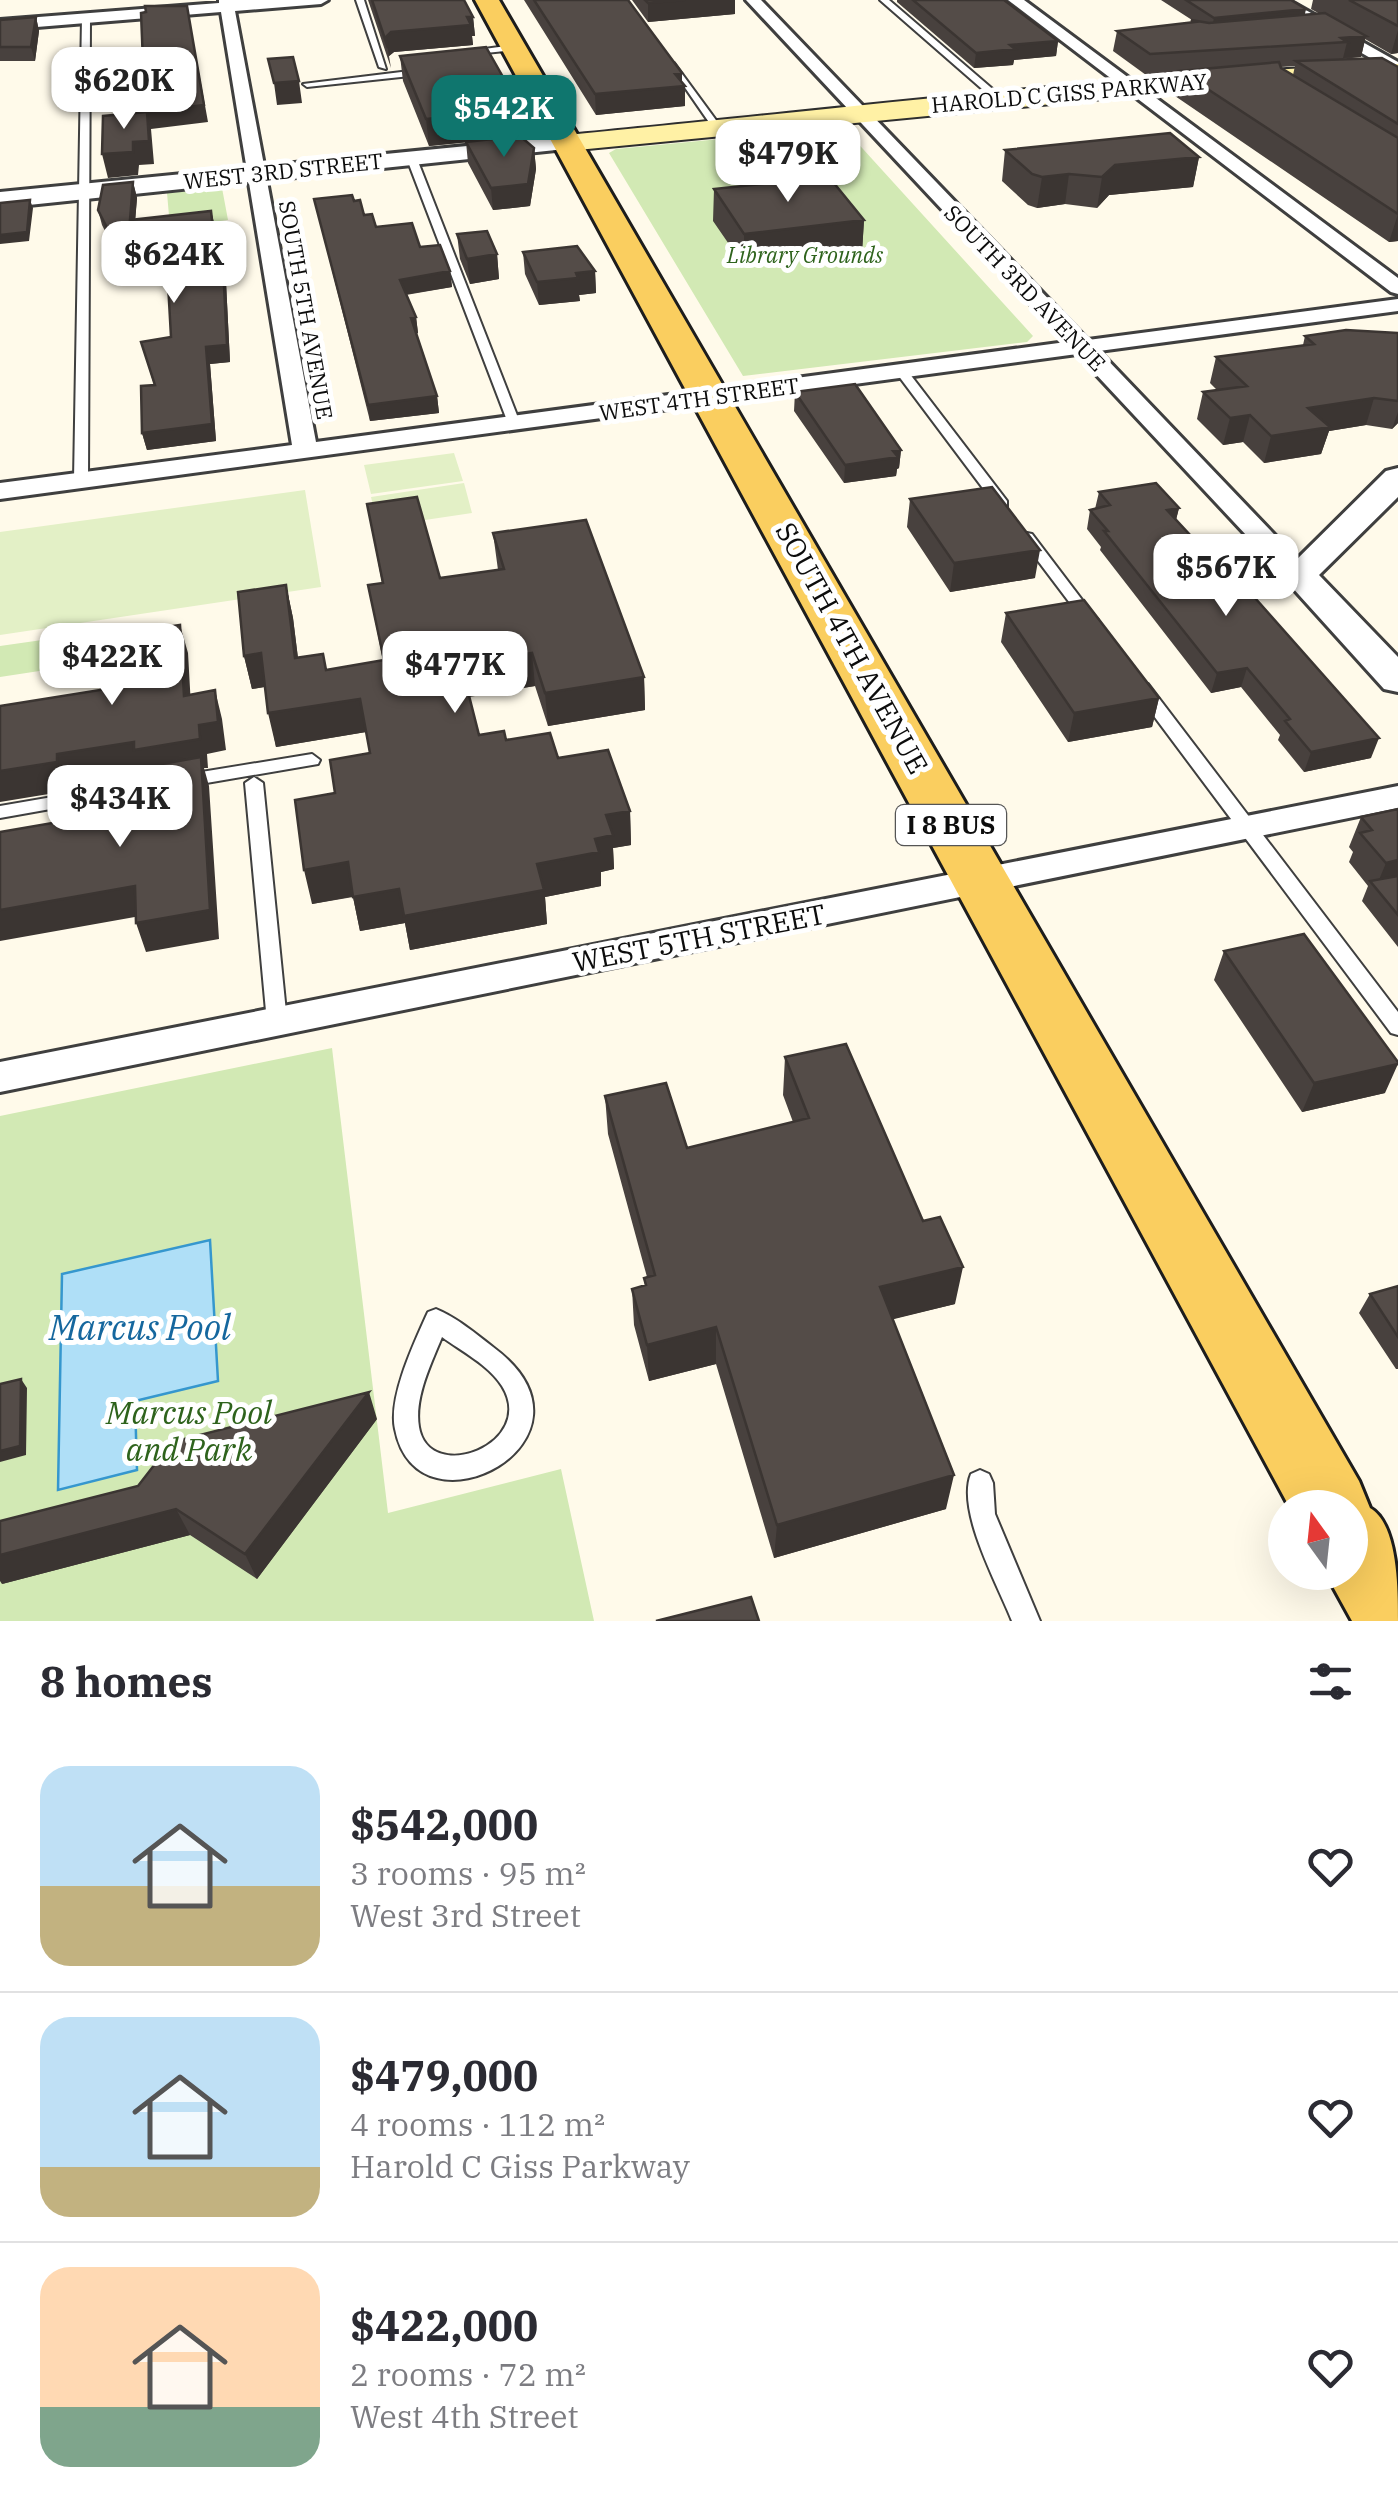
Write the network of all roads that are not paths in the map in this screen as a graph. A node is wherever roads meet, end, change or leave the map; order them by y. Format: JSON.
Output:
{"nodes":[{"id":1,"x":321,"y":0,"type":"edge"},
{"id":2,"x":360,"y":0,"type":"edge"},
{"id":3,"x":487,"y":0,"type":"edge"},
{"id":4,"x":753,"y":0,"type":"edge"},
{"id":5,"x":884,"y":0,"type":"edge"},
{"id":6,"x":1014,"y":0,"type":"edge"},
{"id":7,"x":1284,"y":1,"type":"edge"},
{"id":8,"x":227,"y":4,"type":"edge"},
{"id":9,"x":86,"y":18,"type":"junction"},
{"id":10,"x":0,"y":25,"type":"edge"},
{"id":11,"x":1324,"y":27,"type":"junction"},
{"id":12,"x":1296,"y":29,"type":"edge"},
{"id":13,"x":396,"y":58,"type":"edge"},
{"id":14,"x":515,"y":59,"type":"junction"},
{"id":15,"x":667,"y":59,"type":"edge"},
{"id":16,"x":383,"y":67,"type":"edge"},
{"id":17,"x":468,"y":68,"type":"edge"},
{"id":18,"x":1398,"y":70,"type":"edge"},
{"id":19,"x":435,"y":71,"type":"edge"},
{"id":20,"x":402,"y":74,"type":"junction"},
{"id":21,"x":1398,"y":81,"type":"edge"},
{"id":22,"x":307,"y":84,"type":"dead end"},
{"id":23,"x":1139,"y":93,"type":"junction"},
{"id":24,"x":1000,"y":100,"type":"junction"},
{"id":25,"x":861,"y":115,"type":"junction"},
{"id":26,"x":718,"y":129,"type":"junction"},
{"id":27,"x":567,"y":143,"type":"junction"},
{"id":28,"x":412,"y":158,"type":"junction"},
{"id":29,"x":256,"y":174,"type":"junction"},
{"id":30,"x":84,"y":191,"type":"junction"},
{"id":31,"x":0,"y":200,"type":"edge"},
{"id":32,"x":1398,"y":288,"type":"edge"},
{"id":33,"x":1398,"y":305,"type":"edge"},
{"id":34,"x":1082,"y":348,"type":"junction"},
{"id":35,"x":902,"y":372,"type":"junction"},
{"id":36,"x":710,"y":397,"type":"junction"},
{"id":37,"x":514,"y":424,"type":"junction"},
{"id":38,"x":305,"y":451,"type":"junction"},
{"id":39,"x":1398,"y":478,"type":"edge"},
{"id":40,"x":81,"y":480,"type":"junction"},
{"id":41,"x":0,"y":490,"type":"edge"},
{"id":42,"x":1008,"y":512,"type":"edge"},
{"id":43,"x":1020,"y":528,"type":"edge"},
{"id":44,"x":1299,"y":576,"type":"junction"},
{"id":45,"x":1104,"y":639,"type":"edge"},
{"id":46,"x":1128,"y":671,"type":"edge"},
{"id":47,"x":1398,"y":680,"type":"edge"},
{"id":48,"x":312,"y":760,"type":"dead end"},
{"id":49,"x":254,"y":783,"type":"dead end"},
{"id":50,"x":1398,"y":797,"type":"edge"},
{"id":51,"x":0,"y":812,"type":"edge"},
{"id":52,"x":1248,"y":828,"type":"junction"},
{"id":53,"x":983,"y":882,"type":"junction"},
{"id":54,"x":277,"y":1022,"type":"junction"},
{"id":55,"x":1398,"y":1027,"type":"edge"},
{"id":56,"x":0,"y":1076,"type":"edge"},
{"id":57,"x":436,"y":1320,"type":"joint"},
{"id":58,"x":980,"y":1483,"type":"dead end"},
{"id":59,"x":1322,"y":1490,"type":"edge"},
{"id":60,"x":1368,"y":1571,"type":"edge"},
{"id":61,"x":1026,"y":1621,"type":"edge"},
{"id":62,"x":1396,"y":1621,"type":"edge"}],
"edges":[{"from":1,"to":8,"type":"street"},
{"from":2,"to":16,"type":"lane"},
{"from":3,"to":14,"type":"main road","name":"SOUTH 4TH AVENUE","number":"I 8 BUS"},
{"from":4,"to":25,"type":"street","name":"SOUTH 3RD AVENUE"},
{"from":5,"to":24,"type":"lane"},
{"from":6,"to":23,"type":"street"},
{"from":7,"to":11,"type":"street"},
{"from":8,"to":9,"type":"street"},
{"from":8,"to":29,"type":"street","name":"SOUTH 5TH AVENUE"},
{"from":9,"to":10,"type":"street"},
{"from":9,"to":30,"type":"lane"},
{"from":11,"to":12,"type":"lane"},
{"from":11,"to":18,"type":"street"},
{"from":13,"to":20,"type":"lane"},
{"from":14,"to":17,"type":"lane"},
{"from":14,"to":27,"type":"main road","name":"SOUTH 4TH AVENUE","number":"I 8 BUS"},
{"from":15,"to":26,"type":"lane"},
{"from":18,"to":23,"type":"main road","name":"HAROLD C GISS PARKWAY"},
{"from":19,"to":20,"type":"lane"},
{"from":20,"to":22,"type":"lane"},
{"from":21,"to":23,"type":"main road","name":"HAROLD C GISS PARKWAY"},
{"from":23,"to":24,"type":"main road","name":"HAROLD C GISS PARKWAY"},
{"from":23,"to":25,"type":"main road","name":"HAROLD C GISS PARKWAY"},
{"from":23,"to":32,"type":"street"},
{"from":24,"to":25,"type":"main road","name":"HAROLD C GISS PARKWAY"},
{"from":25,"to":26,"type":"main road","name":"HAROLD C GISS PARKWAY"},
{"from":25,"to":34,"type":"street","name":"SOUTH 3RD AVENUE"},
{"from":26,"to":27,"type":"main road","name":"HAROLD C GISS PARKWAY"},
{"from":27,"to":28,"type":"street","name":"WEST 3RD STREET"},
{"from":27,"to":36,"type":"main road","name":"SOUTH 4TH AVENUE","number":"I 8 BUS"},
{"from":28,"to":29,"type":"street","name":"WEST 3RD STREET"},
{"from":28,"to":37,"type":"lane"},
{"from":29,"to":30,"type":"street","name":"WEST 3RD STREET"},
{"from":29,"to":38,"type":"street","name":"SOUTH 5TH AVENUE"},
{"from":30,"to":31,"type":"street","name":"WEST 3RD STREET"},
{"from":30,"to":40,"type":"lane"},
{"from":33,"to":34,"type":"street","name":"WEST 4TH STREET"},
{"from":34,"to":35,"type":"street","name":"WEST 4TH STREET"},
{"from":34,"to":44,"type":"street","name":"SOUTH 3RD AVENUE"},
{"from":35,"to":36,"type":"street","name":"WEST 4TH STREET"},
{"from":35,"to":42,"type":"lane"},
{"from":36,"to":37,"type":"street","name":"WEST 4TH STREET"},
{"from":36,"to":53,"type":"main road","name":"SOUTH 4TH AVENUE","number":"I 8 BUS"},
{"from":37,"to":38,"type":"street","name":"WEST 4TH STREET"},
{"from":38,"to":40,"type":"street","name":"WEST 4TH STREET"},
{"from":39,"to":44,"type":"street"},
{"from":40,"to":41,"type":"street","name":"WEST 4TH STREET"},
{"from":43,"to":45,"type":"lane"},
{"from":44,"to":47,"type":"street"},
{"from":46,"to":52,"type":"lane"},
{"from":48,"to":51,"type":"lane"},
{"from":49,"to":54,"type":"lane"},
{"from":50,"to":52,"type":"street","name":"WEST 5TH STREET"},
{"from":52,"to":53,"type":"street","name":"WEST 5TH STREET"},
{"from":52,"to":55,"type":"lane"},
{"from":53,"to":54,"type":"street","name":"WEST 5TH STREET"},
{"from":53,"to":59,"type":"main road","name":"SOUTH 4TH AVENUE","number":"I 8 BUS"},
{"from":54,"to":56,"type":"street","name":"WEST 5TH STREET"},
{"from":57,"to":57,"type":"lane"},
{"from":58,"to":61,"type":"lane"},
{"from":60,"to":62,"type":"main road"}]}
